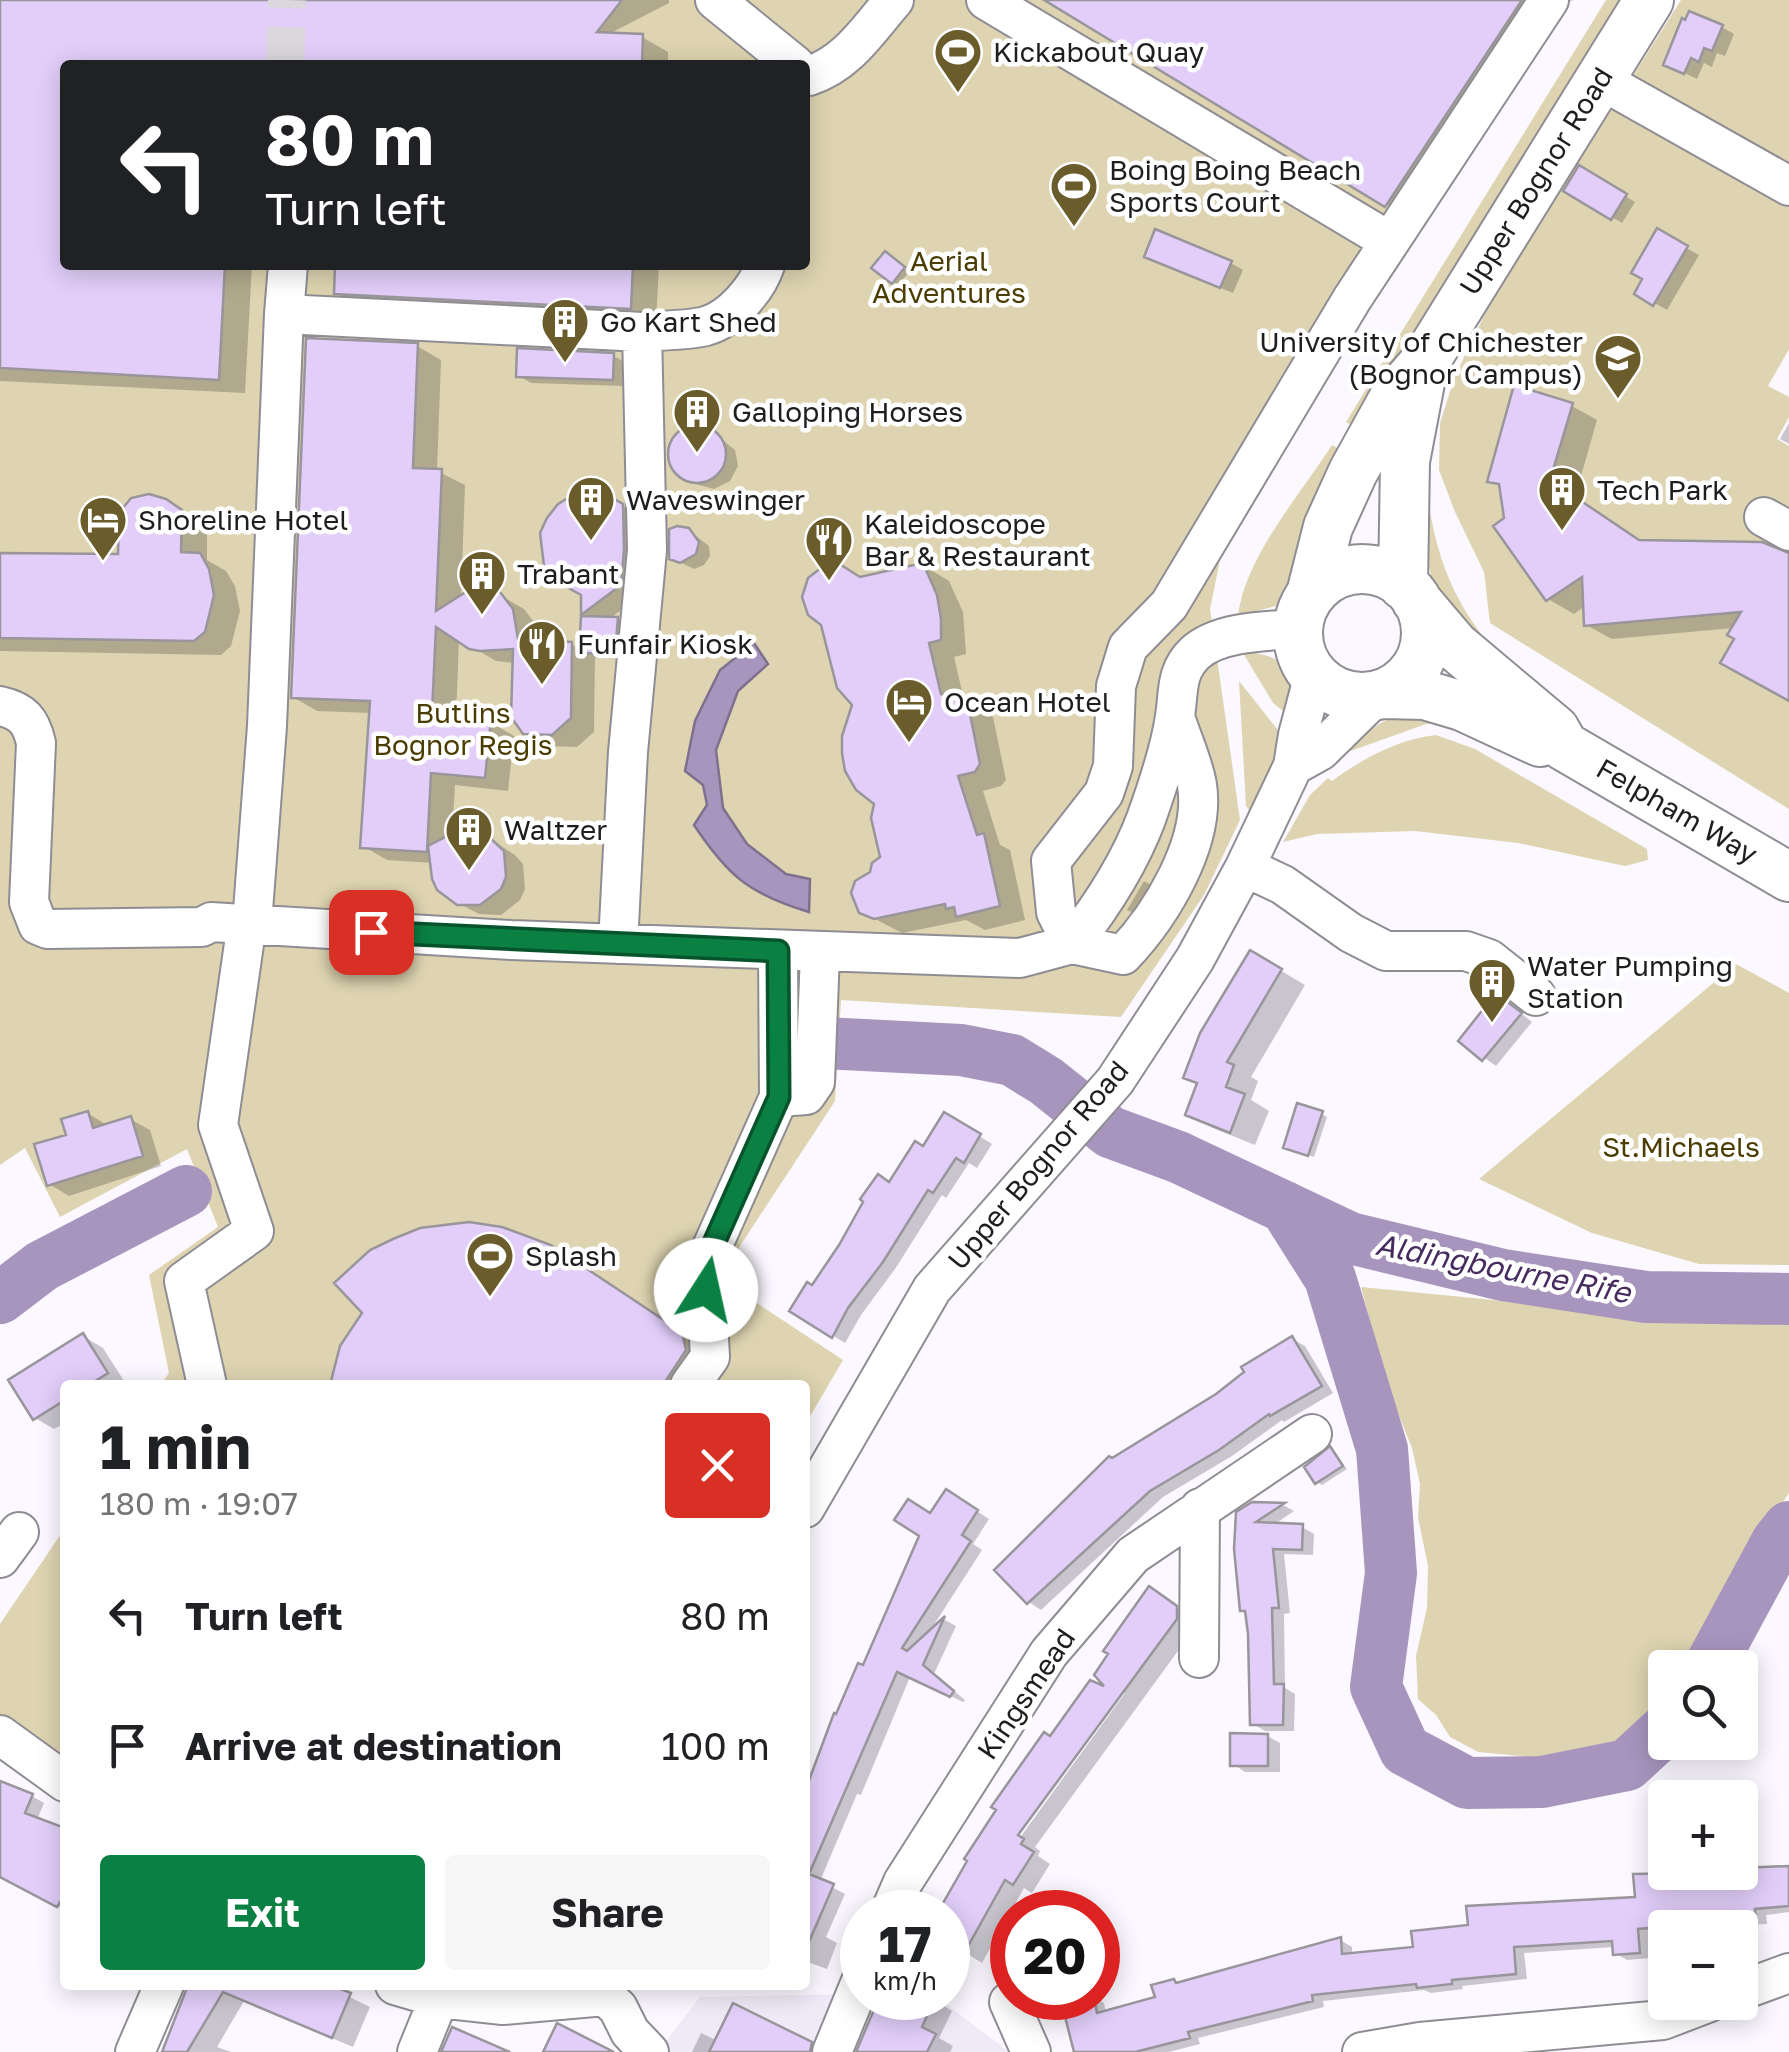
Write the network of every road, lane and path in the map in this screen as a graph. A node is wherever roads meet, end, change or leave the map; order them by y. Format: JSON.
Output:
{"nodes":[{"id":1,"x":715,"y":0,"type":"edge"},
{"id":2,"x":894,"y":0,"type":"edge"},
{"id":3,"x":986,"y":0,"type":"edge"},
{"id":4,"x":1550,"y":0,"type":"edge"},
{"id":5,"x":1649,"y":0,"type":"edge"},
{"id":6,"x":782,"y":60,"type":"edge"},
{"id":7,"x":810,"y":76,"type":"edge"},
{"id":8,"x":1599,"y":79,"type":"junction"},
{"id":9,"x":1789,"y":186,"type":"edge"},
{"id":10,"x":1390,"y":240,"type":"junction"},
{"id":11,"x":288,"y":270,"type":"edge"},
{"id":12,"x":763,"y":270,"type":"edge"},
{"id":13,"x":284,"y":314,"type":"junction"},
{"id":14,"x":642,"y":332,"type":"junction"},
{"id":15,"x":1424,"y":364,"type":"junction"},
{"id":16,"x":1410,"y":592,"type":"junction"},
{"id":17,"x":1305,"y":612,"type":"junction"},
{"id":18,"x":1314,"y":676,"type":"junction"},
{"id":19,"x":1380,"y":694,"type":"junction"},
{"id":20,"x":0,"y":706,"type":"edge"},
{"id":21,"x":1176,"y":717,"type":"junction"},
{"id":22,"x":1564,"y":746,"type":"junction"},
{"id":23,"x":1294,"y":766,"type":"junction"},
{"id":24,"x":1245,"y":868,"type":"junction"},
{"id":25,"x":1789,"y":877,"type":"edge"},
{"id":26,"x":248,"y":924,"type":"junction"},
{"id":27,"x":618,"y":944,"type":"junction"},
{"id":28,"x":1072,"y":944,"type":"junction"},
{"id":29,"x":778,"y":951,"type":"junction"},
{"id":30,"x":820,"y":953,"type":"junction"},
{"id":31,"x":1536,"y":996,"type":"dead end"},
{"id":32,"x":779,"y":1097,"type":"junction"},
{"id":33,"x":205,"y":1380,"type":"edge"},
{"id":34,"x":694,"y":1380,"type":"edge"},
{"id":35,"x":1312,"y":1434,"type":"dead end"},
{"id":36,"x":810,"y":1499,"type":"edge"},
{"id":37,"x":1200,"y":1508,"type":"junction"},
{"id":38,"x":1199,"y":1658,"type":"dead end"},
{"id":39,"x":0,"y":1735,"type":"edge"},
{"id":40,"x":60,"y":1778,"type":"edge"},
{"id":41,"x":900,"y":1890,"type":"edge"},
{"id":42,"x":1789,"y":1973,"type":"edge"},
{"id":43,"x":1758,"y":1985,"type":"edge"},
{"id":44,"x":162,"y":1990,"type":"edge"},
{"id":45,"x":421,"y":1990,"type":"edge"},
{"id":46,"x":606,"y":1991,"type":"edge"},
{"id":47,"x":845,"y":2020,"type":"edge"},
{"id":48,"x":1017,"y":2020,"type":"edge"},
{"id":49,"x":1663,"y":2020,"type":"edge"},
{"id":50,"x":135,"y":2052,"type":"edge"},
{"id":51,"x":417,"y":2052,"type":"edge"},
{"id":52,"x":649,"y":2052,"type":"edge"},
{"id":53,"x":832,"y":2052,"type":"edge"},
{"id":54,"x":1031,"y":2052,"type":"edge"},
{"id":55,"x":1362,"y":2052,"type":"edge"}],
"edges":[{"from":1,"to":6,"type":"street"},
{"from":2,"to":7,"type":"street"},
{"from":3,"to":10,"type":"street"},
{"from":4,"to":10,"type":"street"},
{"from":5,"to":8,"type":"main road","name":"Upper Bognor Road"},
{"from":8,"to":9,"type":"street"},
{"from":8,"to":15,"type":"main road","name":"Upper Bognor Road"},
{"from":10,"to":28,"type":"street"},
{"from":11,"to":13,"type":"street"},
{"from":12,"to":14,"type":"street"},
{"from":13,"to":14,"type":"street"},
{"from":13,"to":26,"type":"street"},
{"from":14,"to":27,"type":"street"},
{"from":15,"to":16,"type":"main road","name":"Upper Bognor Road"},
{"from":15,"to":17,"type":"main road","name":"Upper Bognor Road"},
{"from":16,"to":17,"type":"main road"},
{"from":16,"to":19,"type":"main road"},
{"from":16,"to":22,"type":"main road","name":"Felpham Way"},
{"from":17,"to":18,"type":"main road"},
{"from":17,"to":21,"type":"street"},
{"from":18,"to":19,"type":"main road"},
{"from":18,"to":23,"type":"street"},
{"from":19,"to":22,"type":"main road","name":"Felpham Way"},
{"from":19,"to":23,"type":"street"},
{"from":20,"to":26,"type":"street"},
{"from":21,"to":28,"type":"street"},
{"from":21,"to":28,"type":"street"},
{"from":22,"to":25,"type":"main road","name":"Felpham Way"},
{"from":23,"to":24,"type":"street","name":"Upper Bognor Road"},
{"from":24,"to":31,"type":"street"},
{"from":24,"to":36,"type":"street","name":"Upper Bognor Road"},
{"from":26,"to":27,"type":"street"},
{"from":26,"to":33,"type":"street"},
{"from":27,"to":29,"type":"street"},
{"from":28,"to":30,"type":"street"},
{"from":29,"to":30,"type":"street"},
{"from":29,"to":32,"type":"street"},
{"from":30,"to":32,"type":"street"},
{"from":32,"to":34,"type":"street"},
{"from":35,"to":37,"type":"street","name":"Kingsmead"},
{"from":37,"to":38,"type":"street"},
{"from":37,"to":41,"type":"street","name":"Kingsmead"},
{"from":39,"to":40,"type":"street"},
{"from":42,"to":43,"type":"street"},
{"from":44,"to":50,"type":"street"},
{"from":45,"to":46,"type":"street"},
{"from":45,"to":51,"type":"street"},
{"from":46,"to":52,"type":"street"},
{"from":47,"to":53,"type":"street"},
{"from":48,"to":54,"type":"street"},
{"from":49,"to":55,"type":"street"}]}
